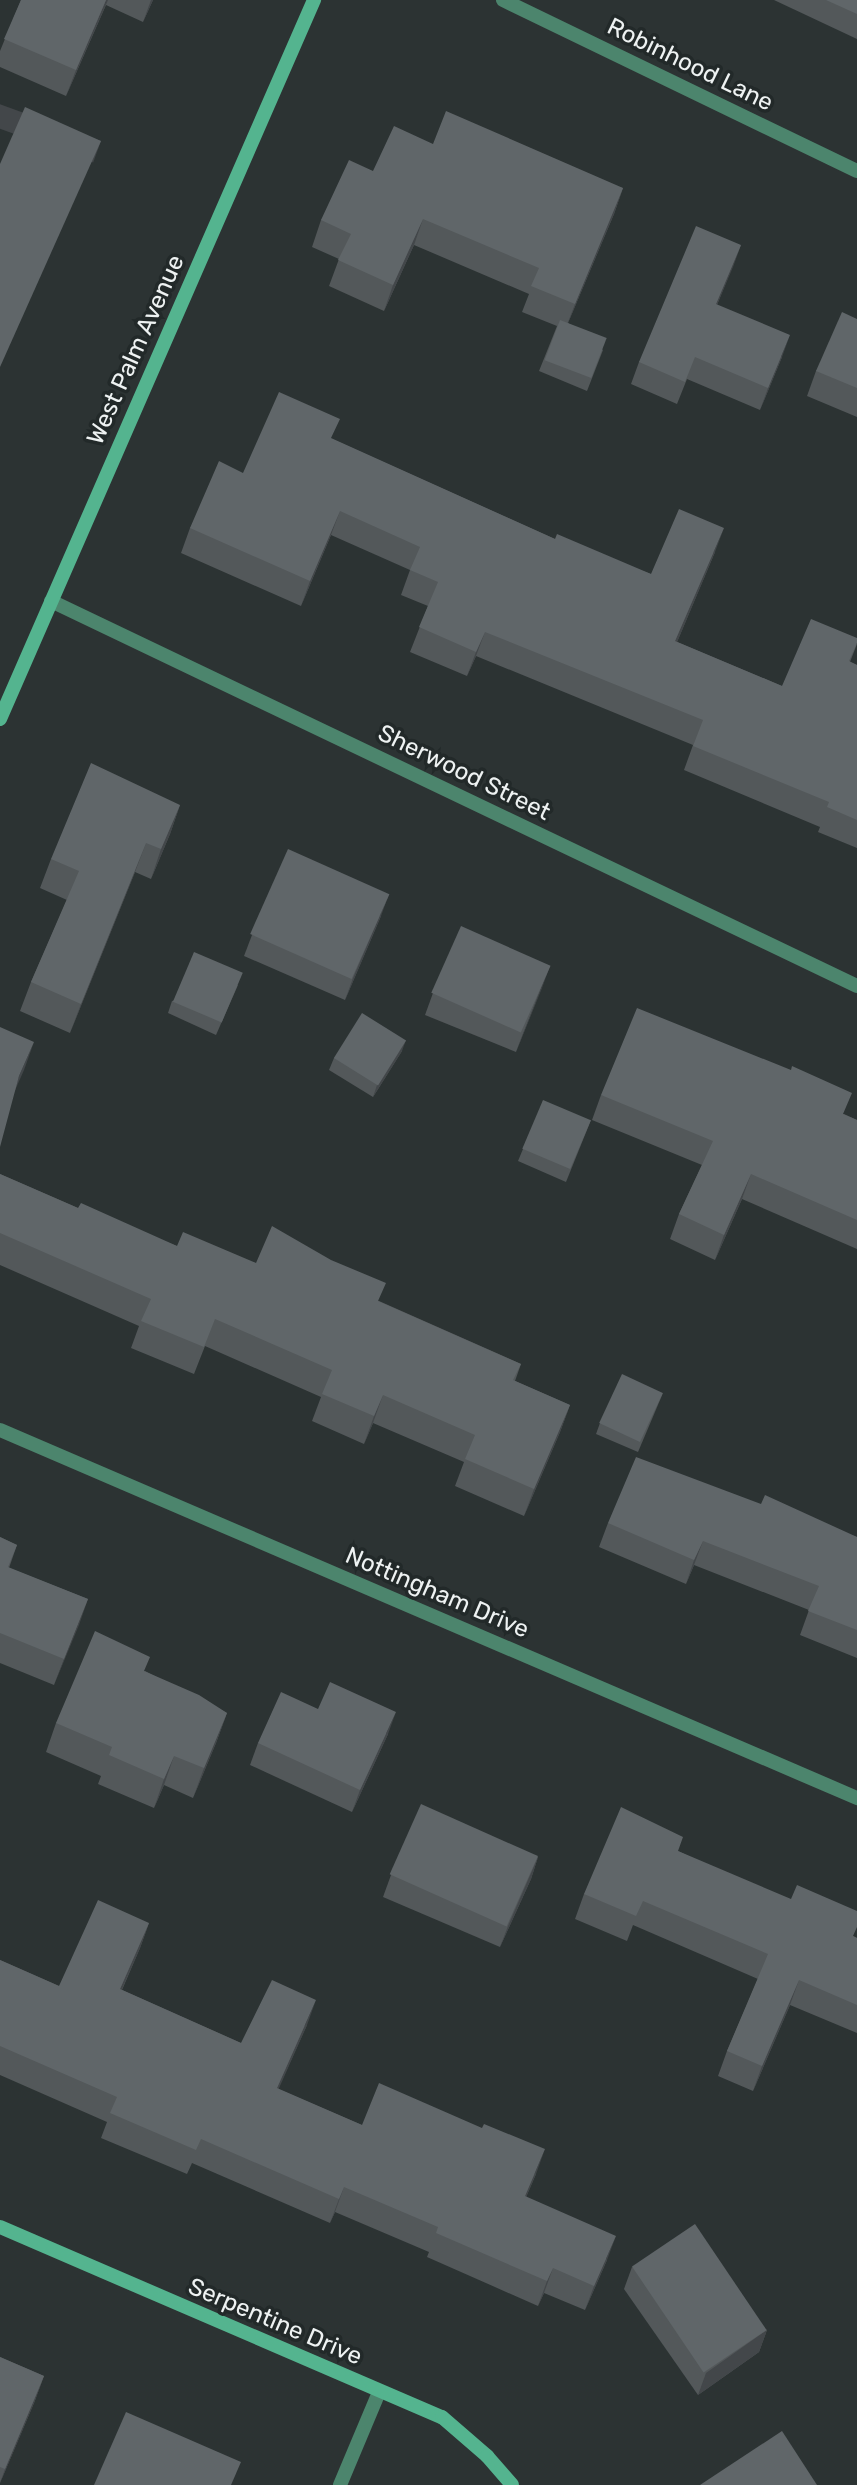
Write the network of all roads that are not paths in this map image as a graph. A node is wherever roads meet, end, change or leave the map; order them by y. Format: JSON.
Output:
{"nodes":[{"id":1,"x":314,"y":0,"type":"edge"},
{"id":2,"x":503,"y":0,"type":"edge"},
{"id":3,"x":857,"y":171,"type":"edge"},
{"id":4,"x":51,"y":601,"type":"junction"},
{"id":5,"x":0,"y":719,"type":"edge"},
{"id":6,"x":857,"y":986,"type":"edge"},
{"id":7,"x":0,"y":1430,"type":"edge"},
{"id":8,"x":857,"y":1798,"type":"edge"},
{"id":9,"x":0,"y":2227,"type":"edge"},
{"id":10,"x":379,"y":2392,"type":"junction"},
{"id":11,"x":340,"y":2485,"type":"edge"},
{"id":12,"x":512,"y":2485,"type":"edge"}],
"edges":[{"from":1,"to":4,"type":"street","name":"West Palm Avenue"},
{"from":2,"to":3,"type":"street","name":"Robinhood Lane"},
{"from":4,"to":5,"type":"street","name":"West Palm Avenue"},
{"from":4,"to":6,"type":"street","name":"Sherwood Street"},
{"from":7,"to":8,"type":"street","name":"Nottingham Drive"},
{"from":9,"to":10,"type":"street","name":"Serpentine Drive"},
{"from":10,"to":11,"type":"street"},
{"from":10,"to":12,"type":"street","name":"Serpentine Drive"}]}
